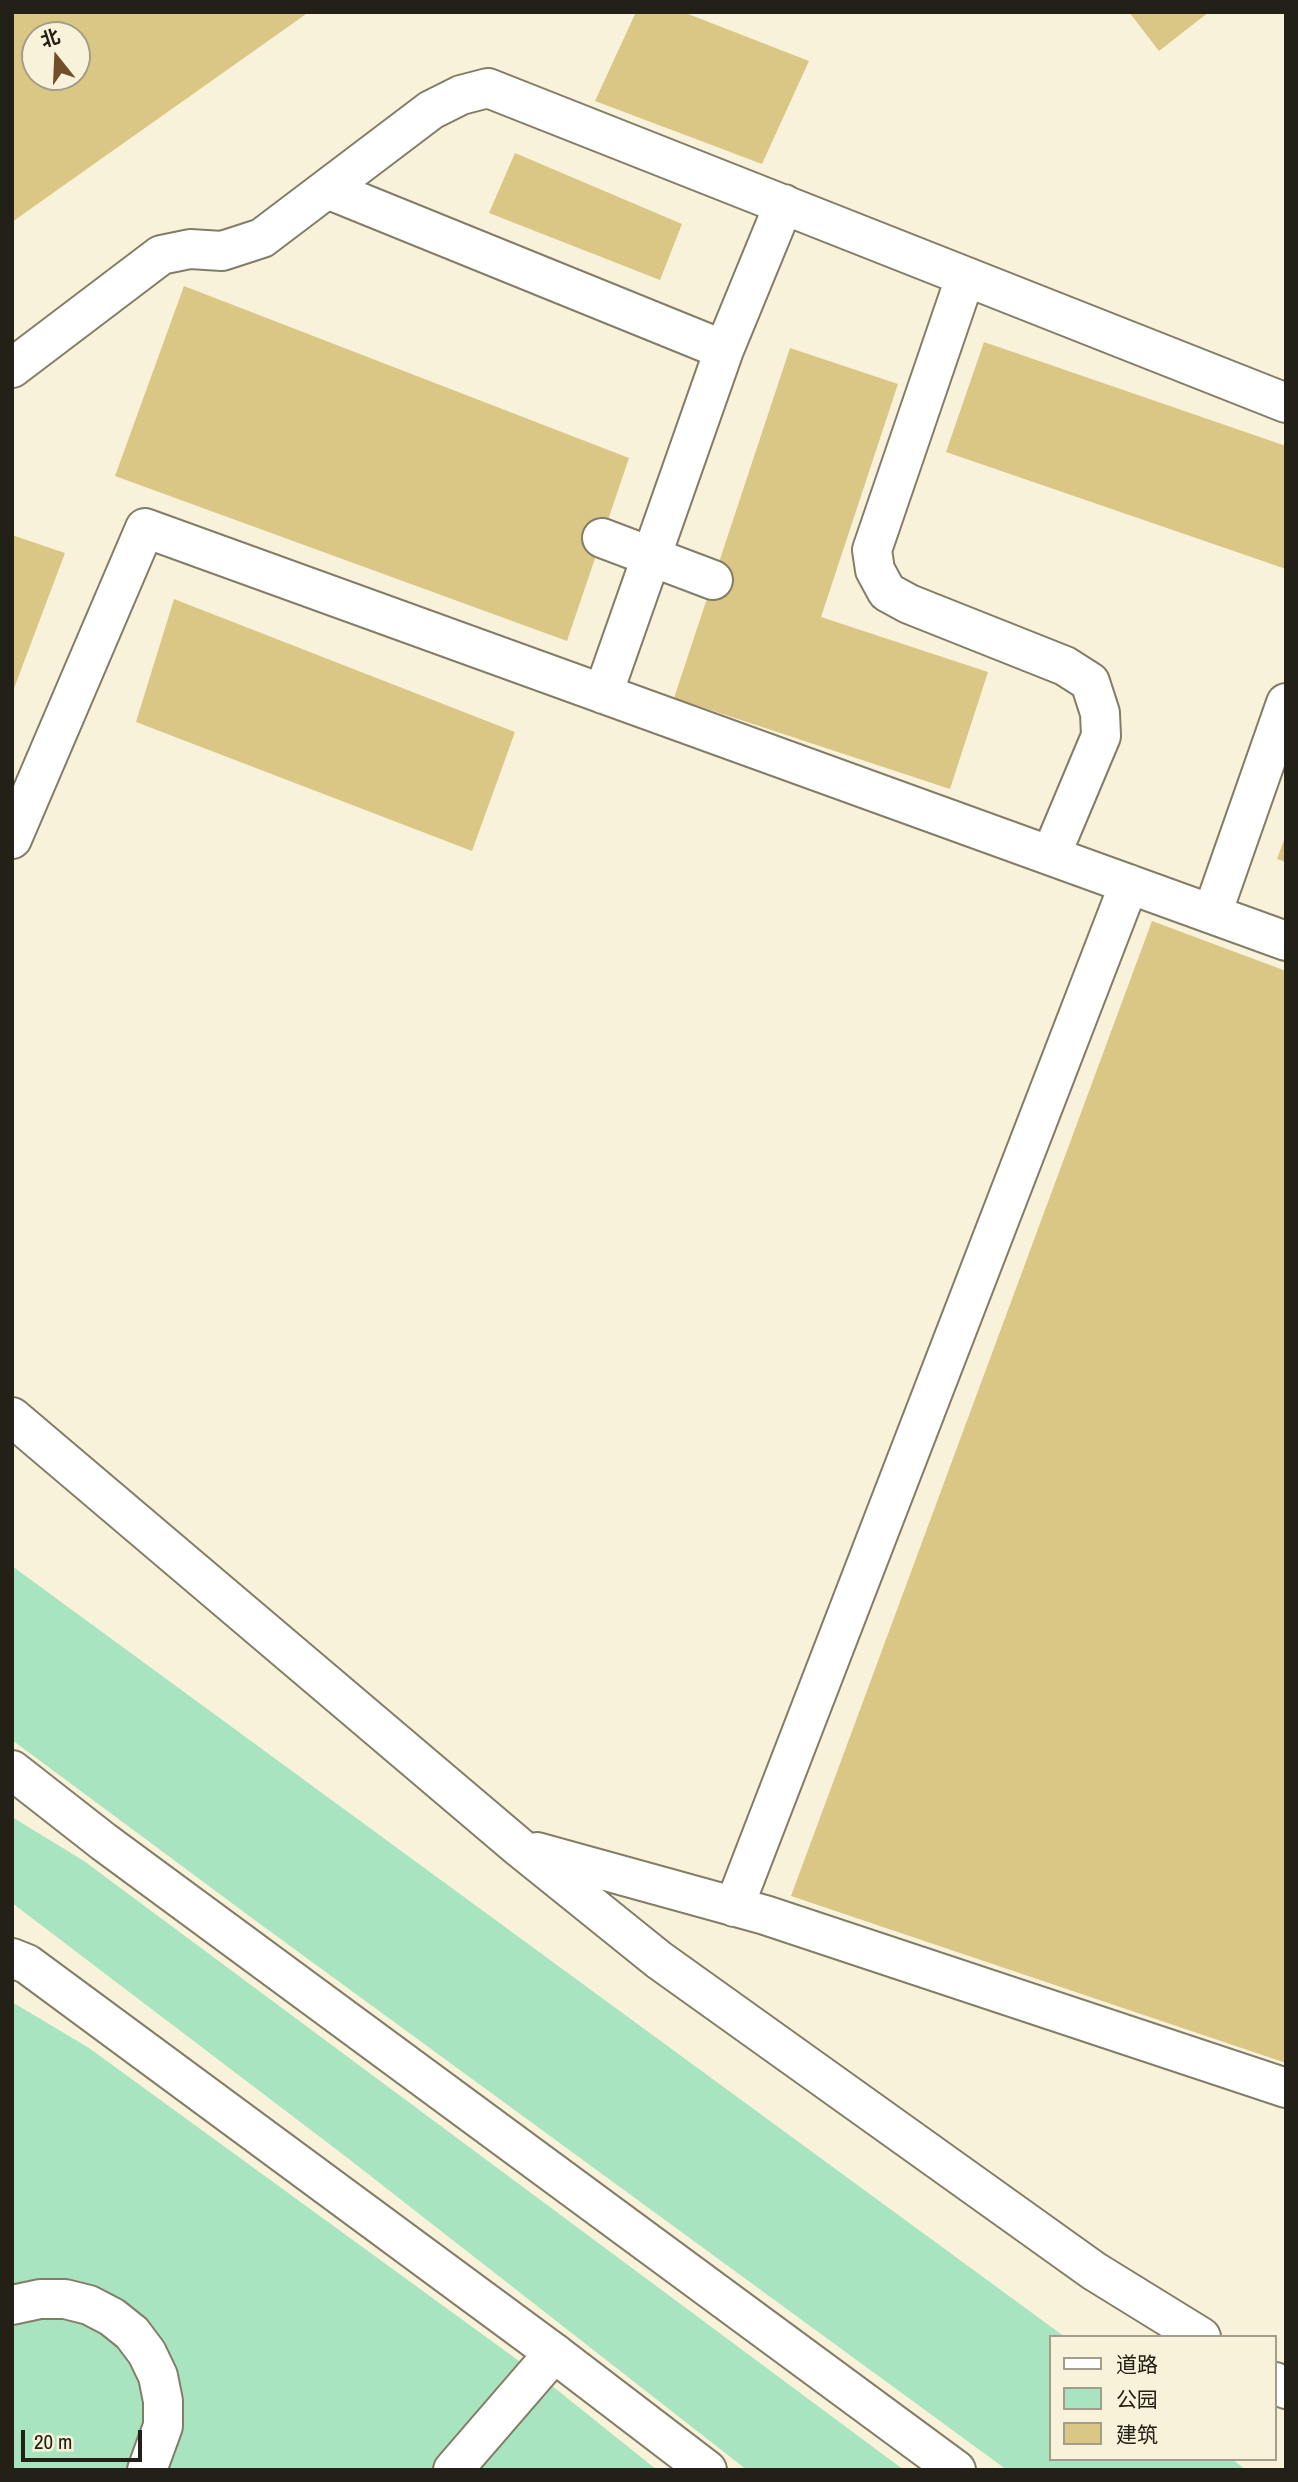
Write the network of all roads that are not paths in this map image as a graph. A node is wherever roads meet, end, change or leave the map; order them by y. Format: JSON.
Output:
{"nodes":[{"id":1,"x":327,"y":189,"type":"junction"},
{"id":2,"x":784,"y":204,"type":"junction"},
{"id":3,"x":965,"y":278,"type":"junction"},
{"id":4,"x":723,"y":350,"type":"junction"},
{"id":5,"x":12,"y":368,"type":"edge"},
{"id":6,"x":1286,"y":403,"type":"edge"},
{"id":7,"x":602,"y":538,"type":"dead end"},
{"id":8,"x":652,"y":556,"type":"junction"},
{"id":9,"x":713,"y":580,"type":"dead end"},
{"id":10,"x":603,"y":694,"type":"junction"},
{"id":11,"x":1286,"y":703,"type":"edge"},
{"id":12,"x":12,"y":839,"type":"edge"},
{"id":13,"x":1051,"y":855,"type":"junction"},
{"id":14,"x":1129,"y":884,"type":"junction"},
{"id":15,"x":1212,"y":914,"type":"junction"},
{"id":16,"x":1286,"y":941,"type":"edge"},
{"id":17,"x":12,"y":1417,"type":"edge"},
{"id":18,"x":12,"y":1770,"type":"edge"},
{"id":19,"x":12,"y":1794,"type":"edge"},
{"id":20,"x":104,"y":1842,"type":"junction"},
{"id":21,"x":520,"y":1848,"type":"junction"},
{"id":22,"x":734,"y":1906,"type":"junction"},
{"id":23,"x":17,"y":1958,"type":"edge"},
{"id":24,"x":1286,"y":2088,"type":"edge"},
{"id":25,"x":12,"y":2305,"type":"edge"},
{"id":26,"x":1198,"y":2335,"type":"edge"},
{"id":27,"x":554,"y":2353,"type":"junction"},
{"id":28,"x":147,"y":2470,"type":"edge"},
{"id":29,"x":453,"y":2470,"type":"edge"},
{"id":30,"x":707,"y":2470,"type":"edge"},
{"id":31,"x":956,"y":2470,"type":"edge"}],
"edges":[{"from":1,"to":2,"type":"main road"},
{"from":1,"to":4,"type":"main road"},
{"from":1,"to":5,"type":"main road"},
{"from":2,"to":3,"type":"main road"},
{"from":2,"to":4,"type":"main road"},
{"from":3,"to":6,"type":"main road"},
{"from":3,"to":13,"type":"main road"},
{"from":4,"to":8,"type":"main road"},
{"from":7,"to":8,"type":"main road"},
{"from":8,"to":9,"type":"main road"},
{"from":8,"to":10,"type":"main road"},
{"from":10,"to":12,"type":"main road"},
{"from":10,"to":13,"type":"main road"},
{"from":11,"to":15,"type":"main road"},
{"from":13,"to":14,"type":"main road"},
{"from":14,"to":15,"type":"main road"},
{"from":14,"to":22,"type":"main road"},
{"from":15,"to":16,"type":"main road"},
{"from":17,"to":21,"type":"main road"},
{"from":18,"to":20,"type":"main road"},
{"from":19,"to":20,"type":"main road"},
{"from":20,"to":31,"type":"main road"},
{"from":21,"to":22,"type":"main road"},
{"from":21,"to":26,"type":"main road"},
{"from":22,"to":24,"type":"main road"},
{"from":23,"to":27,"type":"main road"},
{"from":25,"to":28,"type":"main road"},
{"from":27,"to":29,"type":"main road"},
{"from":27,"to":30,"type":"main road"}]}
